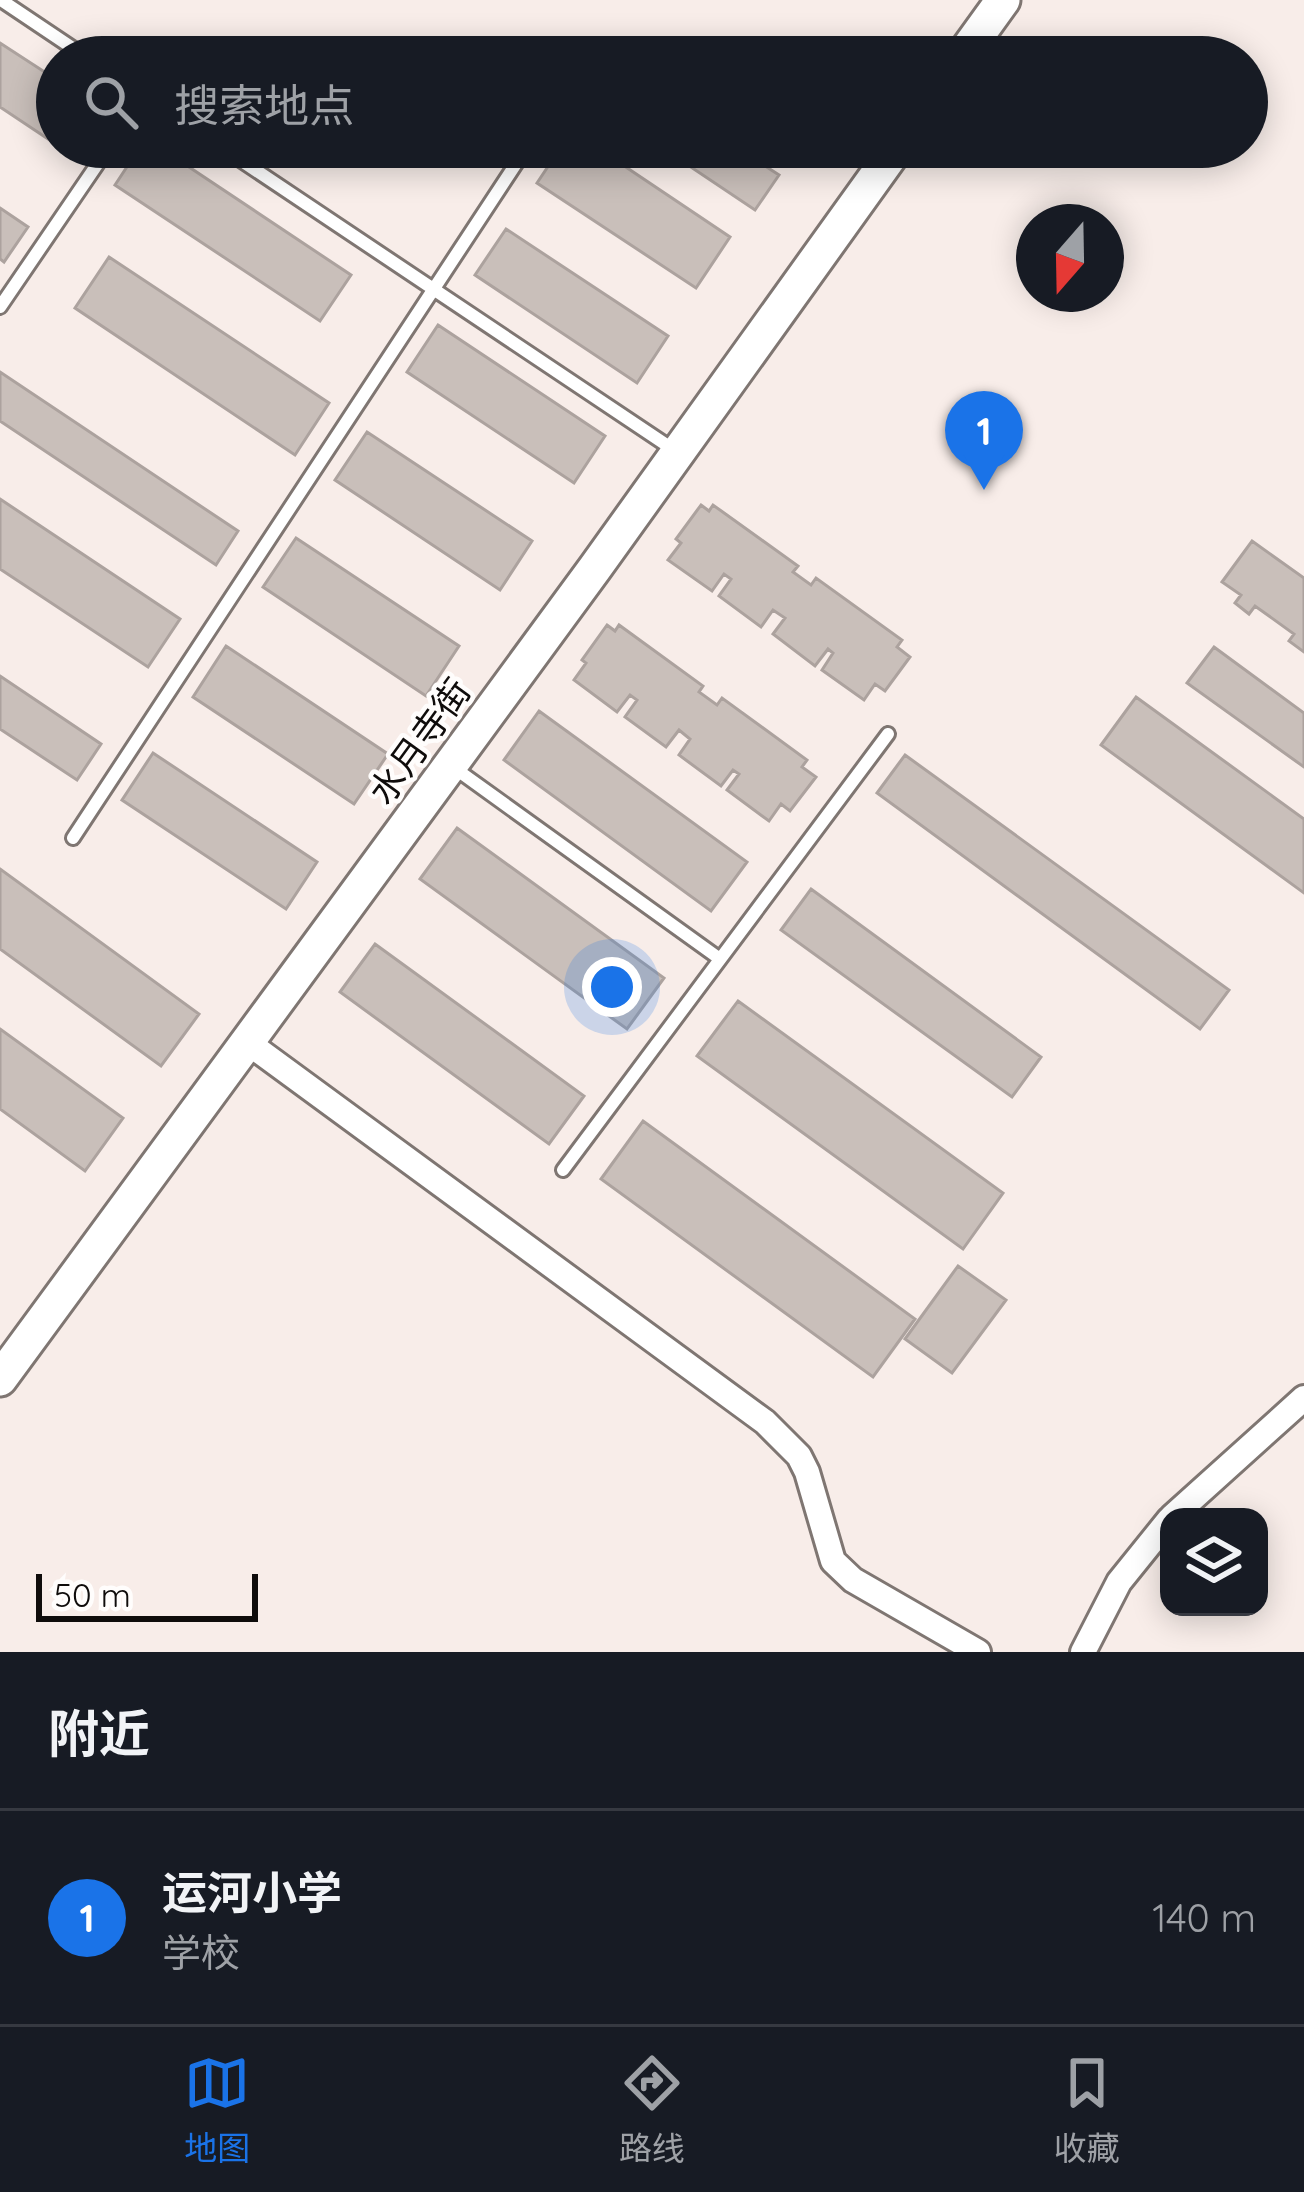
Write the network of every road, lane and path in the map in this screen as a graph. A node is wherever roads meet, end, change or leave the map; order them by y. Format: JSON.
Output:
{"nodes":[{"id":1,"x":1,"y":0,"type":"edge"},
{"id":2,"x":1003,"y":0,"type":"edge"},
{"id":3,"x":55,"y":36,"type":"edge"},
{"id":4,"x":977,"y":36,"type":"edge"},
{"id":5,"x":95,"y":168,"type":"edge"},
{"id":6,"x":252,"y":168,"type":"edge"},
{"id":7,"x":512,"y":168,"type":"edge"},
{"id":8,"x":882,"y":168,"type":"edge"},
{"id":9,"x":433,"y":289,"type":"junction"},
{"id":10,"x":0,"y":307,"type":"edge"},
{"id":11,"x":678,"y":453,"type":"junction"},
{"id":12,"x":888,"y":734,"type":"dead end"},
{"id":13,"x":450,"y":765,"type":"junction"},
{"id":14,"x":74,"y":838,"type":"dead end"},
{"id":15,"x":720,"y":958,"type":"junction"},
{"id":16,"x":248,"y":1042,"type":"junction"},
{"id":17,"x":562,"y":1170,"type":"dead end"},
{"id":18,"x":0,"y":1379,"type":"edge"},
{"id":19,"x":1304,"y":1398,"type":"edge"},
{"id":20,"x":1182,"y":1508,"type":"edge"},
{"id":21,"x":1160,"y":1532,"type":"edge"},
{"id":22,"x":978,"y":1652,"type":"edge"},
{"id":23,"x":1083,"y":1652,"type":"edge"}],
"edges":[{"from":1,"to":3,"type":"lane"},
{"from":2,"to":4,"type":"street"},
{"from":5,"to":10,"type":"lane"},
{"from":6,"to":9,"type":"lane"},
{"from":7,"to":9,"type":"lane"},
{"from":8,"to":11,"type":"street","name":"水月寺街"},
{"from":9,"to":11,"type":"lane"},
{"from":9,"to":14,"type":"lane"},
{"from":11,"to":13,"type":"street","name":"水月寺街"},
{"from":12,"to":15,"type":"lane"},
{"from":13,"to":15,"type":"lane"},
{"from":13,"to":16,"type":"street","name":"水月寺街"},
{"from":15,"to":17,"type":"lane"},
{"from":16,"to":18,"type":"street","name":"水月寺街"},
{"from":16,"to":22,"type":"street"},
{"from":19,"to":20,"type":"street"},
{"from":21,"to":23,"type":"street"}]}
